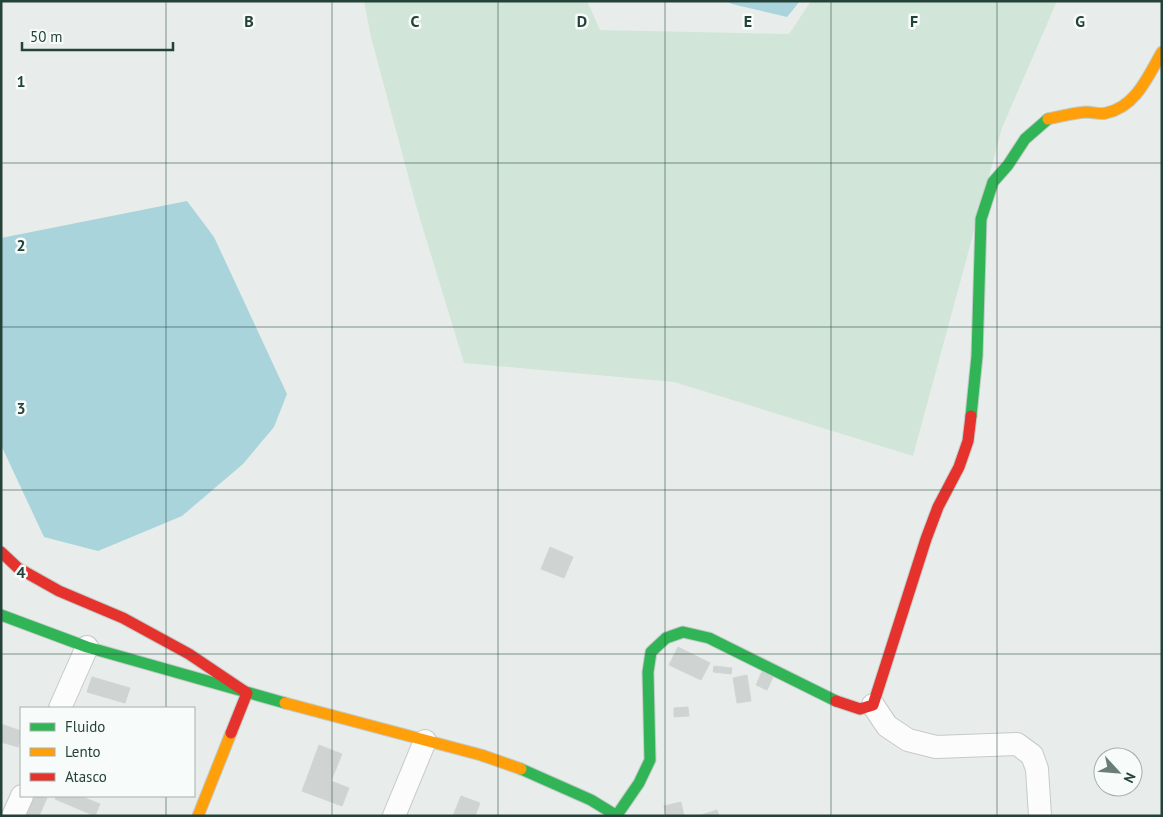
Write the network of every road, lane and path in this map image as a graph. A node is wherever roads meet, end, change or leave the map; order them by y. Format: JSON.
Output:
{"nodes":[{"id":1,"x":1162,"y":52,"type":"edge"},
{"id":2,"x":1,"y":552,"type":"edge"},
{"id":3,"x":1,"y":615,"type":"edge"},
{"id":4,"x":87,"y":647,"type":"junction"},
{"id":5,"x":247,"y":693,"type":"junction"},
{"id":6,"x":874,"y":705,"type":"junction"},
{"id":7,"x":60,"y":707,"type":"edge"},
{"id":8,"x":425,"y":741,"type":"junction"},
{"id":9,"x":22,"y":797,"type":"edge"},
{"id":10,"x":13,"y":816,"type":"edge"},
{"id":11,"x":198,"y":816,"type":"edge"},
{"id":12,"x":394,"y":816,"type":"edge"},
{"id":13,"x":617,"y":816,"type":"edge"},
{"id":14,"x":1040,"y":816,"type":"edge"}],
"edges":[{"from":1,"to":6,"type":"street"},
{"from":2,"to":5,"type":"street"},
{"from":3,"to":4,"type":"street"},
{"from":4,"to":5,"type":"street"},
{"from":4,"to":7,"type":"street"},
{"from":5,"to":8,"type":"street"},
{"from":5,"to":11,"type":"street"},
{"from":6,"to":13,"type":"street"},
{"from":6,"to":14,"type":"street"},
{"from":8,"to":12,"type":"street"},
{"from":8,"to":13,"type":"street"},
{"from":9,"to":10,"type":"street"}]}
